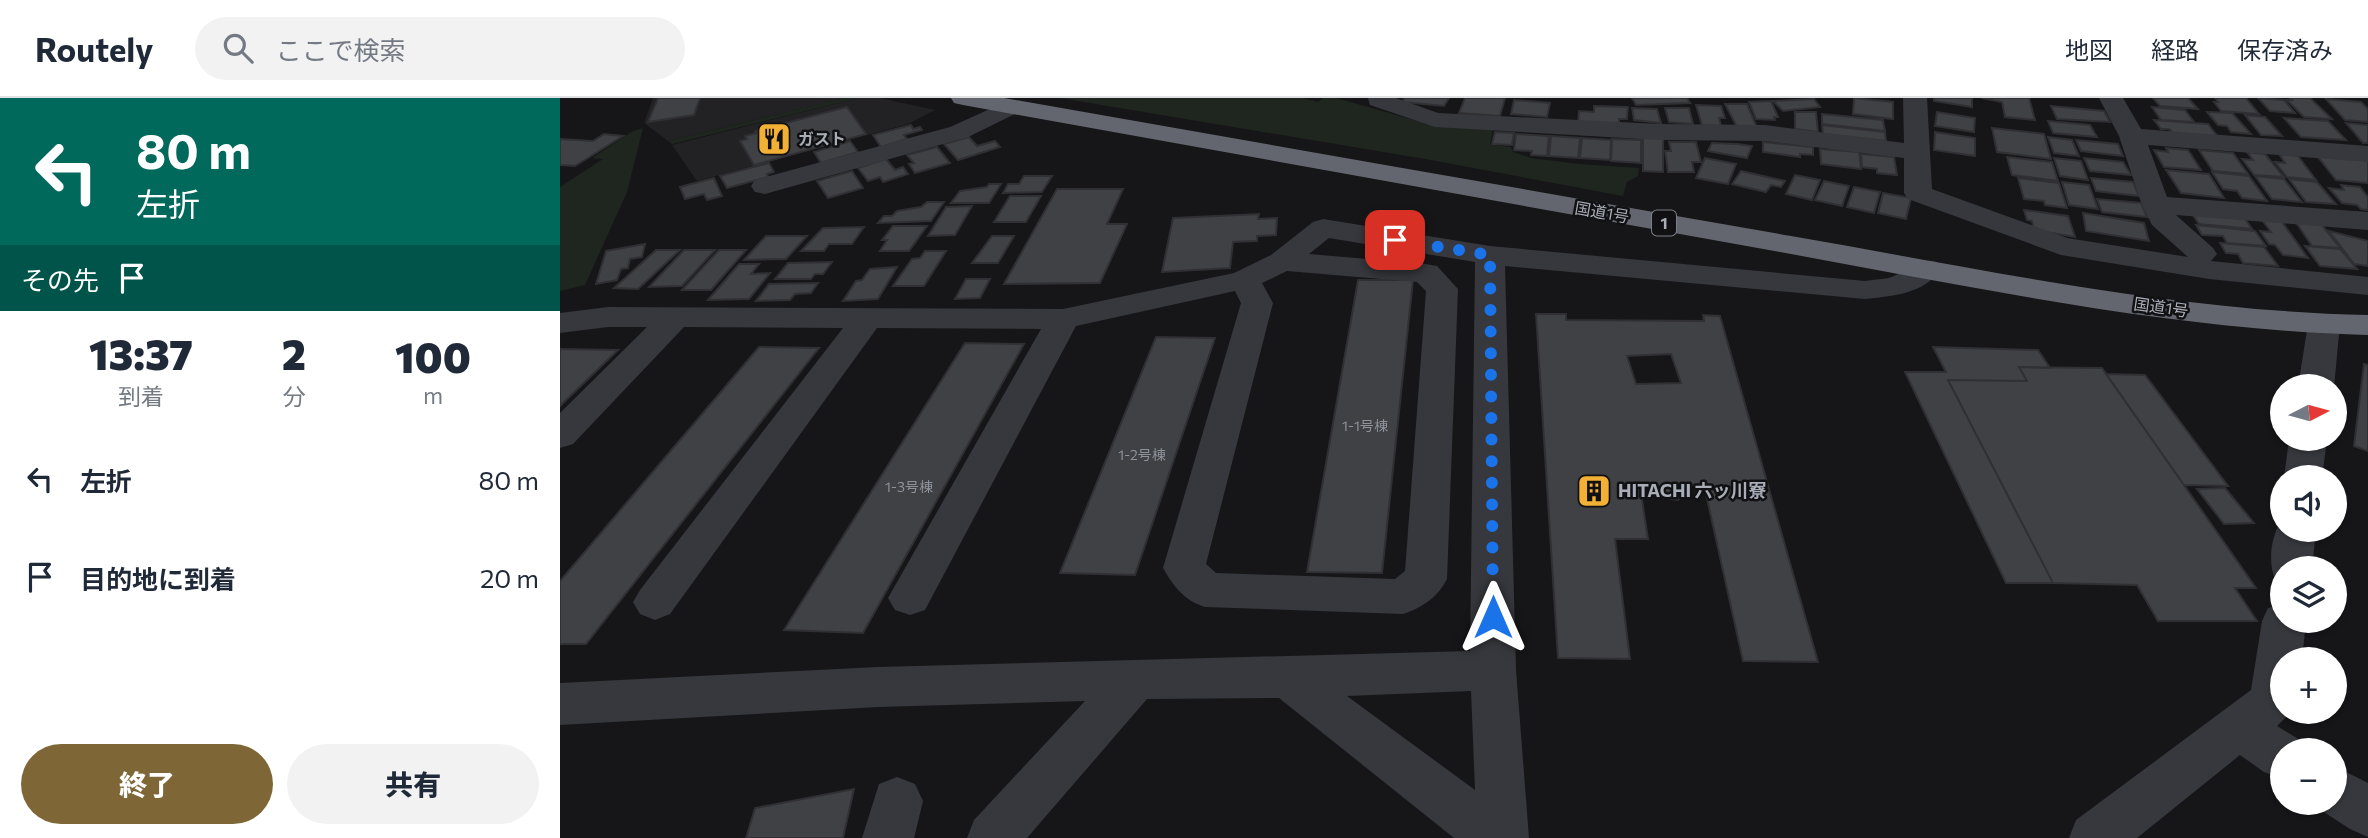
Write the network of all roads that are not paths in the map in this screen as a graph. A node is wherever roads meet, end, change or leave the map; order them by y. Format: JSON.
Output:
{"nodes":[{"id":1,"x":963,"y":98,"type":"edge"},
{"id":2,"x":1382,"y":98,"type":"edge"},
{"id":3,"x":1915,"y":98,"type":"edge"},
{"id":4,"x":2111,"y":98,"type":"edge"},
{"id":5,"x":1010,"y":107,"type":"junction"},
{"id":6,"x":2132,"y":136,"type":"junction"},
{"id":7,"x":1916,"y":152,"type":"junction"},
{"id":8,"x":2368,"y":154,"type":"edge"},
{"id":9,"x":765,"y":186,"type":"dead end"},
{"id":10,"x":2156,"y":205,"type":"junction"},
{"id":11,"x":2368,"y":221,"type":"edge"},
{"id":12,"x":2202,"y":254,"type":"dead end"},
{"id":13,"x":1490,"y":255,"type":"junction"},
{"id":14,"x":1282,"y":261,"type":"junction"},
{"id":15,"x":1926,"y":269,"type":"junction"},
{"id":16,"x":1244,"y":280,"type":"junction"},
{"id":17,"x":2368,"y":286,"type":"edge"},
{"id":18,"x":676,"y":317,"type":"junction"},
{"id":19,"x":868,"y":318,"type":"junction"},
{"id":20,"x":1063,"y":320,"type":"junction"},
{"id":21,"x":560,"y":323,"type":"edge"},
{"id":22,"x":2324,"y":324,"type":"junction"},
{"id":23,"x":2368,"y":325,"type":"edge"},
{"id":24,"x":2318,"y":374,"type":"edge"},
{"id":25,"x":560,"y":435,"type":"edge"},
{"id":26,"x":910,"y":598,"type":"dead end"},
{"id":27,"x":656,"y":602,"type":"dead end"},
{"id":28,"x":2282,"y":633,"type":"edge"},
{"id":29,"x":1493,"y":670,"type":"junction"},
{"id":30,"x":1288,"y":678,"type":"junction"},
{"id":31,"x":1135,"y":679,"type":"junction"},
{"id":32,"x":560,"y":705,"type":"edge"},
{"id":33,"x":2238,"y":727,"type":"junction"},
{"id":34,"x":2270,"y":747,"type":"edge"},
{"id":35,"x":2347,"y":798,"type":"edge"},
{"id":36,"x":2368,"y":811,"type":"edge"},
{"id":37,"x":993,"y":838,"type":"edge"},
{"id":38,"x":1496,"y":838,"type":"edge"},
{"id":39,"x":1503,"y":838,"type":"edge"},
{"id":40,"x":2095,"y":838,"type":"edge"}],
"edges":[{"from":1,"to":5,"type":"highway","name":"国道1号","number":"1"},
{"from":2,"to":7,"type":"street"},
{"from":3,"to":7,"type":"street"},
{"from":4,"to":6,"type":"street"},
{"from":5,"to":9,"type":"street"},
{"from":5,"to":15,"type":"highway","name":"国道1号","number":"1"},
{"from":6,"to":8,"type":"street"},
{"from":6,"to":10,"type":"street"},
{"from":7,"to":17,"type":"street"},
{"from":10,"to":11,"type":"street"},
{"from":10,"to":12,"type":"street"},
{"from":13,"to":14,"type":"street"},
{"from":13,"to":15,"type":"street"},
{"from":13,"to":29,"type":"street"},
{"from":14,"to":16,"type":"street"},
{"from":14,"to":16,"type":"street"},
{"from":15,"to":22,"type":"highway","name":"国道1号","number":"1"},
{"from":16,"to":20,"type":"street"},
{"from":18,"to":19,"type":"street"},
{"from":18,"to":21,"type":"street"},
{"from":18,"to":25,"type":"street"},
{"from":19,"to":20,"type":"street"},
{"from":19,"to":27,"type":"street"},
{"from":20,"to":26,"type":"street"},
{"from":22,"to":23,"type":"highway","name":"国道1号","number":"1"},
{"from":22,"to":24,"type":"street"},
{"from":28,"to":33,"type":"street"},
{"from":29,"to":30,"type":"street"},
{"from":29,"to":39,"type":"street"},
{"from":30,"to":31,"type":"street"},
{"from":30,"to":38,"type":"street"},
{"from":31,"to":32,"type":"street"},
{"from":31,"to":37,"type":"street"},
{"from":33,"to":34,"type":"street"},
{"from":33,"to":40,"type":"street"},
{"from":35,"to":36,"type":"street"}]}
